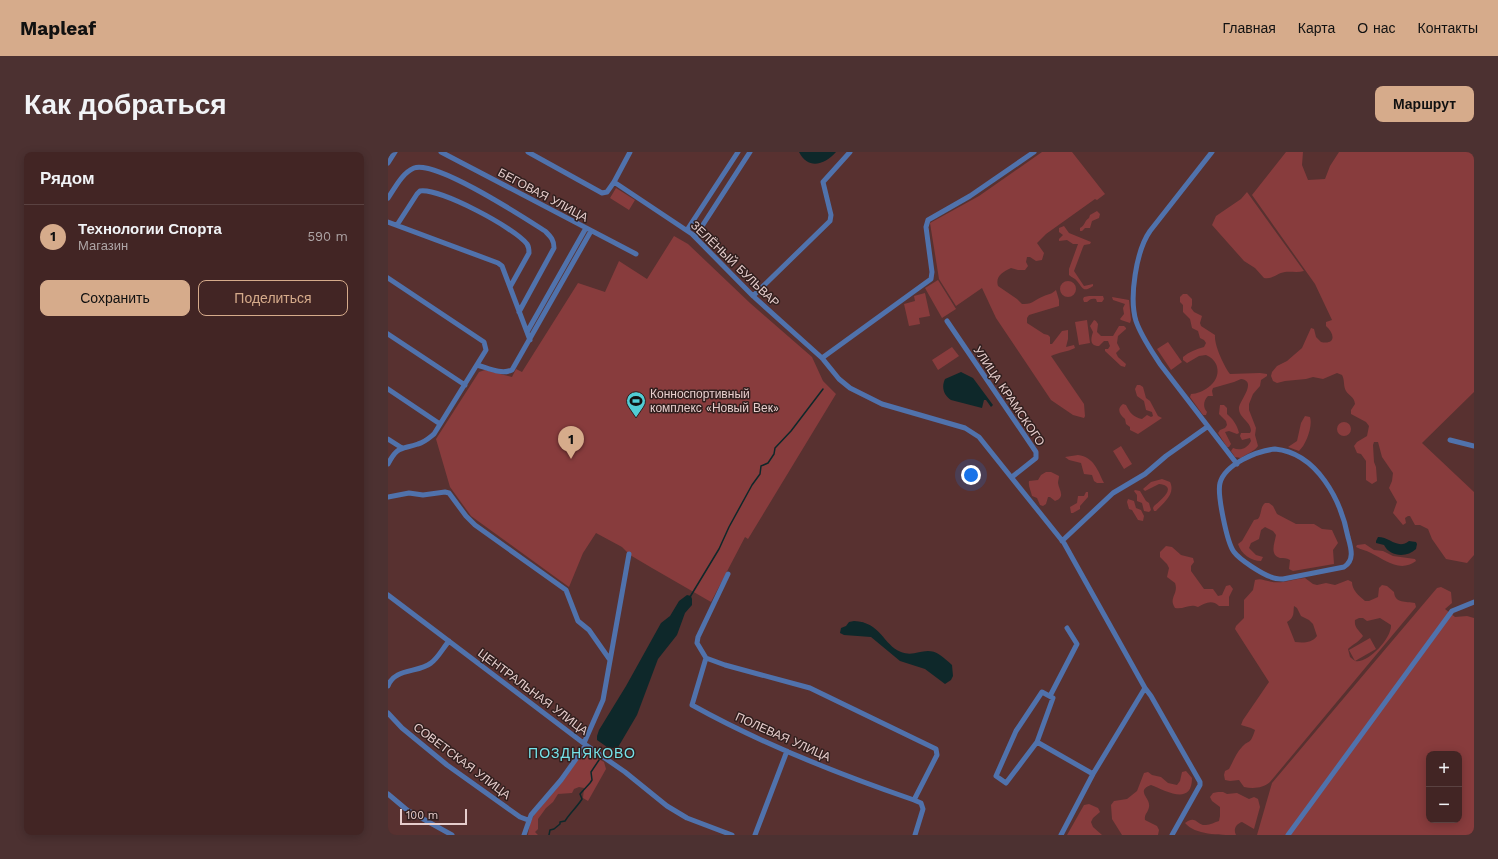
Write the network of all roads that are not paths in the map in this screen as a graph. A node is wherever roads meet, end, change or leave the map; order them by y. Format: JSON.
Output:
{"nodes":[{"id":1,"x":395,"y":152,"type":"edge"},
{"id":2,"x":441,"y":152,"type":"edge"},
{"id":3,"x":528,"y":152,"type":"edge"},
{"id":4,"x":630,"y":152,"type":"edge"},
{"id":5,"x":738,"y":152,"type":"edge"},
{"id":6,"x":750,"y":152,"type":"edge"},
{"id":7,"x":850,"y":152,"type":"edge"},
{"id":8,"x":1034,"y":152,"type":"edge"},
{"id":9,"x":1212,"y":152,"type":"edge"},
{"id":10,"x":388,"y":163,"type":"edge"},
{"id":11,"x":614,"y":182,"type":"junction"},
{"id":12,"x":388,"y":198,"type":"edge"},
{"id":13,"x":388,"y":222,"type":"edge"},
{"id":14,"x":397,"y":225,"type":"junction"},
{"id":15,"x":586,"y":228,"type":"junction"},
{"id":16,"x":687,"y":230,"type":"junction"},
{"id":17,"x":591,"y":231,"type":"junction"},
{"id":18,"x":695,"y":237,"type":"junction"},
{"id":19,"x":636,"y":254,"type":"dead end"},
{"id":20,"x":388,"y":278,"type":"edge"},
{"id":21,"x":510,"y":287,"type":"junction"},
{"id":22,"x":753,"y":296,"type":"junction"},
{"id":23,"x":519,"y":312,"type":"junction"},
{"id":24,"x":947,"y":321,"type":"dead end"},
{"id":25,"x":527,"y":332,"type":"junction"},
{"id":26,"x":388,"y":334,"type":"edge"},
{"id":27,"x":530,"y":340,"type":"junction"},
{"id":28,"x":822,"y":358,"type":"junction"},
{"id":29,"x":477,"y":365,"type":"junction"},
{"id":30,"x":465,"y":385,"type":"junction"},
{"id":31,"x":388,"y":389,"type":"edge"},
{"id":32,"x":440,"y":424,"type":"junction"},
{"id":33,"x":1207,"y":426,"type":"junction"},
{"id":34,"x":388,"y":439,"type":"edge"},
{"id":35,"x":1450,"y":440,"type":"dead end"},
{"id":36,"x":1474,"y":446,"type":"edge"},
{"id":37,"x":402,"y":448,"type":"junction"},
{"id":38,"x":388,"y":464,"type":"edge"},
{"id":39,"x":1237,"y":464,"type":"junction"},
{"id":40,"x":1012,"y":477,"type":"junction"},
{"id":41,"x":388,"y":497,"type":"edge"},
{"id":42,"x":1062,"y":541,"type":"junction"},
{"id":43,"x":629,"y":554,"type":"dead end"},
{"id":44,"x":728,"y":574,"type":"dead end"},
{"id":45,"x":388,"y":595,"type":"edge"},
{"id":46,"x":1474,"y":602,"type":"edge"},
{"id":47,"x":1067,"y":628,"type":"dead end"},
{"id":48,"x":448,"y":641,"type":"junction"},
{"id":49,"x":706,"y":658,"type":"junction"},
{"id":50,"x":610,"y":660,"type":"junction"},
{"id":51,"x":388,"y":686,"type":"edge"},
{"id":52,"x":1145,"y":688,"type":"junction"},
{"id":53,"x":1050,"y":696,"type":"junction"},
{"id":54,"x":388,"y":713,"type":"edge"},
{"id":55,"x":1037,"y":742,"type":"junction"},
{"id":56,"x":585,"y":744,"type":"junction"},
{"id":57,"x":787,"y":751,"type":"junction"},
{"id":58,"x":1093,"y":774,"type":"junction"},
{"id":59,"x":388,"y":794,"type":"edge"},
{"id":60,"x":914,"y":800,"type":"junction"},
{"id":61,"x":528,"y":820,"type":"junction"},
{"id":62,"x":452,"y":835,"type":"edge"},
{"id":63,"x":524,"y":835,"type":"edge"},
{"id":64,"x":732,"y":835,"type":"edge"},
{"id":65,"x":755,"y":835,"type":"edge"},
{"id":66,"x":915,"y":835,"type":"edge"},
{"id":67,"x":1061,"y":835,"type":"edge"},
{"id":68,"x":1172,"y":835,"type":"edge"},
{"id":69,"x":1288,"y":835,"type":"edge"}],
"edges":[{"from":1,"to":10,"type":"street"},
{"from":2,"to":15,"type":"street","name":"БЕГОВАЯ УЛИЦА"},
{"from":3,"to":11,"type":"street"},
{"from":4,"to":11,"type":"street"},
{"from":5,"to":16,"type":"street"},
{"from":6,"to":18,"type":"street"},
{"from":7,"to":22,"type":"street"},
{"from":8,"to":28,"type":"street"},
{"from":9,"to":33,"type":"street"},
{"from":11,"to":16,"type":"street","name":"ЗЕЛЁНЫЙ БУЛЬВАР"},
{"from":12,"to":23,"type":"street"},
{"from":13,"to":14,"type":"street"},
{"from":14,"to":21,"type":"street"},
{"from":14,"to":21,"type":"street"},
{"from":15,"to":17,"type":"street","name":"БЕГОВАЯ УЛИЦА"},
{"from":15,"to":25,"type":"street"},
{"from":16,"to":18,"type":"street","name":"ЗЕЛЁНЫЙ БУЛЬВАР"},
{"from":17,"to":19,"type":"street","name":"БЕГОВАЯ УЛИЦА"},
{"from":17,"to":27,"type":"street"},
{"from":18,"to":22,"type":"street","name":"ЗЕЛЁНЫЙ БУЛЬВАР"},
{"from":20,"to":29,"type":"street"},
{"from":21,"to":23,"type":"street"},
{"from":22,"to":28,"type":"street","name":"ЗЕЛЁНЫЙ БУЛЬВАР"},
{"from":23,"to":25,"type":"street"},
{"from":24,"to":40,"type":"street","name":"УЛИЦА КРАМСКОГО"},
{"from":25,"to":27,"type":"street"},
{"from":26,"to":30,"type":"street"},
{"from":27,"to":29,"type":"street"},
{"from":28,"to":40,"type":"street","name":"ЗЕЛЁНЫЙ БУЛЬВАР"},
{"from":29,"to":30,"type":"street"},
{"from":30,"to":32,"type":"street"},
{"from":31,"to":32,"type":"street"},
{"from":32,"to":37,"type":"street"},
{"from":33,"to":39,"type":"street"},
{"from":33,"to":42,"type":"street"},
{"from":34,"to":37,"type":"street"},
{"from":35,"to":36,"type":"street"},
{"from":37,"to":38,"type":"street"},
{"from":39,"to":39,"type":"street"},
{"from":40,"to":42,"type":"street","name":"ЗЕЛЁНЫЙ БУЛЬВАР"},
{"from":41,"to":50,"type":"street"},
{"from":42,"to":52,"type":"street","name":"ЗЕЛЁНЫЙ БУЛЬВАР"},
{"from":43,"to":50,"type":"street"},
{"from":44,"to":49,"type":"street"},
{"from":45,"to":48,"type":"street","name":"ЦЕНТРАЛЬНАЯ УЛИЦА"},
{"from":46,"to":69,"type":"street"},
{"from":47,"to":53,"type":"street"},
{"from":48,"to":51,"type":"street"},
{"from":48,"to":56,"type":"street","name":"ЦЕНТРАЛЬНАЯ УЛИЦА"},
{"from":49,"to":57,"type":"street","name":"ПОЛЕВАЯ УЛИЦА"},
{"from":49,"to":60,"type":"street"},
{"from":50,"to":56,"type":"street"},
{"from":52,"to":58,"type":"street"},
{"from":52,"to":68,"type":"street","name":"ЗЕЛЁНЫЙ БУЛЬВАР"},
{"from":53,"to":55,"type":"street"},
{"from":53,"to":55,"type":"street"},
{"from":54,"to":61,"type":"street","name":"СОВЕТСКАЯ УЛИЦА"},
{"from":55,"to":58,"type":"street"},
{"from":56,"to":61,"type":"street"},
{"from":56,"to":64,"type":"street","name":"ЦЕНТРАЛЬНАЯ УЛИЦА"},
{"from":57,"to":60,"type":"street","name":"ПОЛЕВАЯ УЛИЦА"},
{"from":57,"to":65,"type":"street"},
{"from":58,"to":67,"type":"street"},
{"from":59,"to":62,"type":"street"},
{"from":60,"to":66,"type":"street"},
{"from":61,"to":63,"type":"street"}]}
